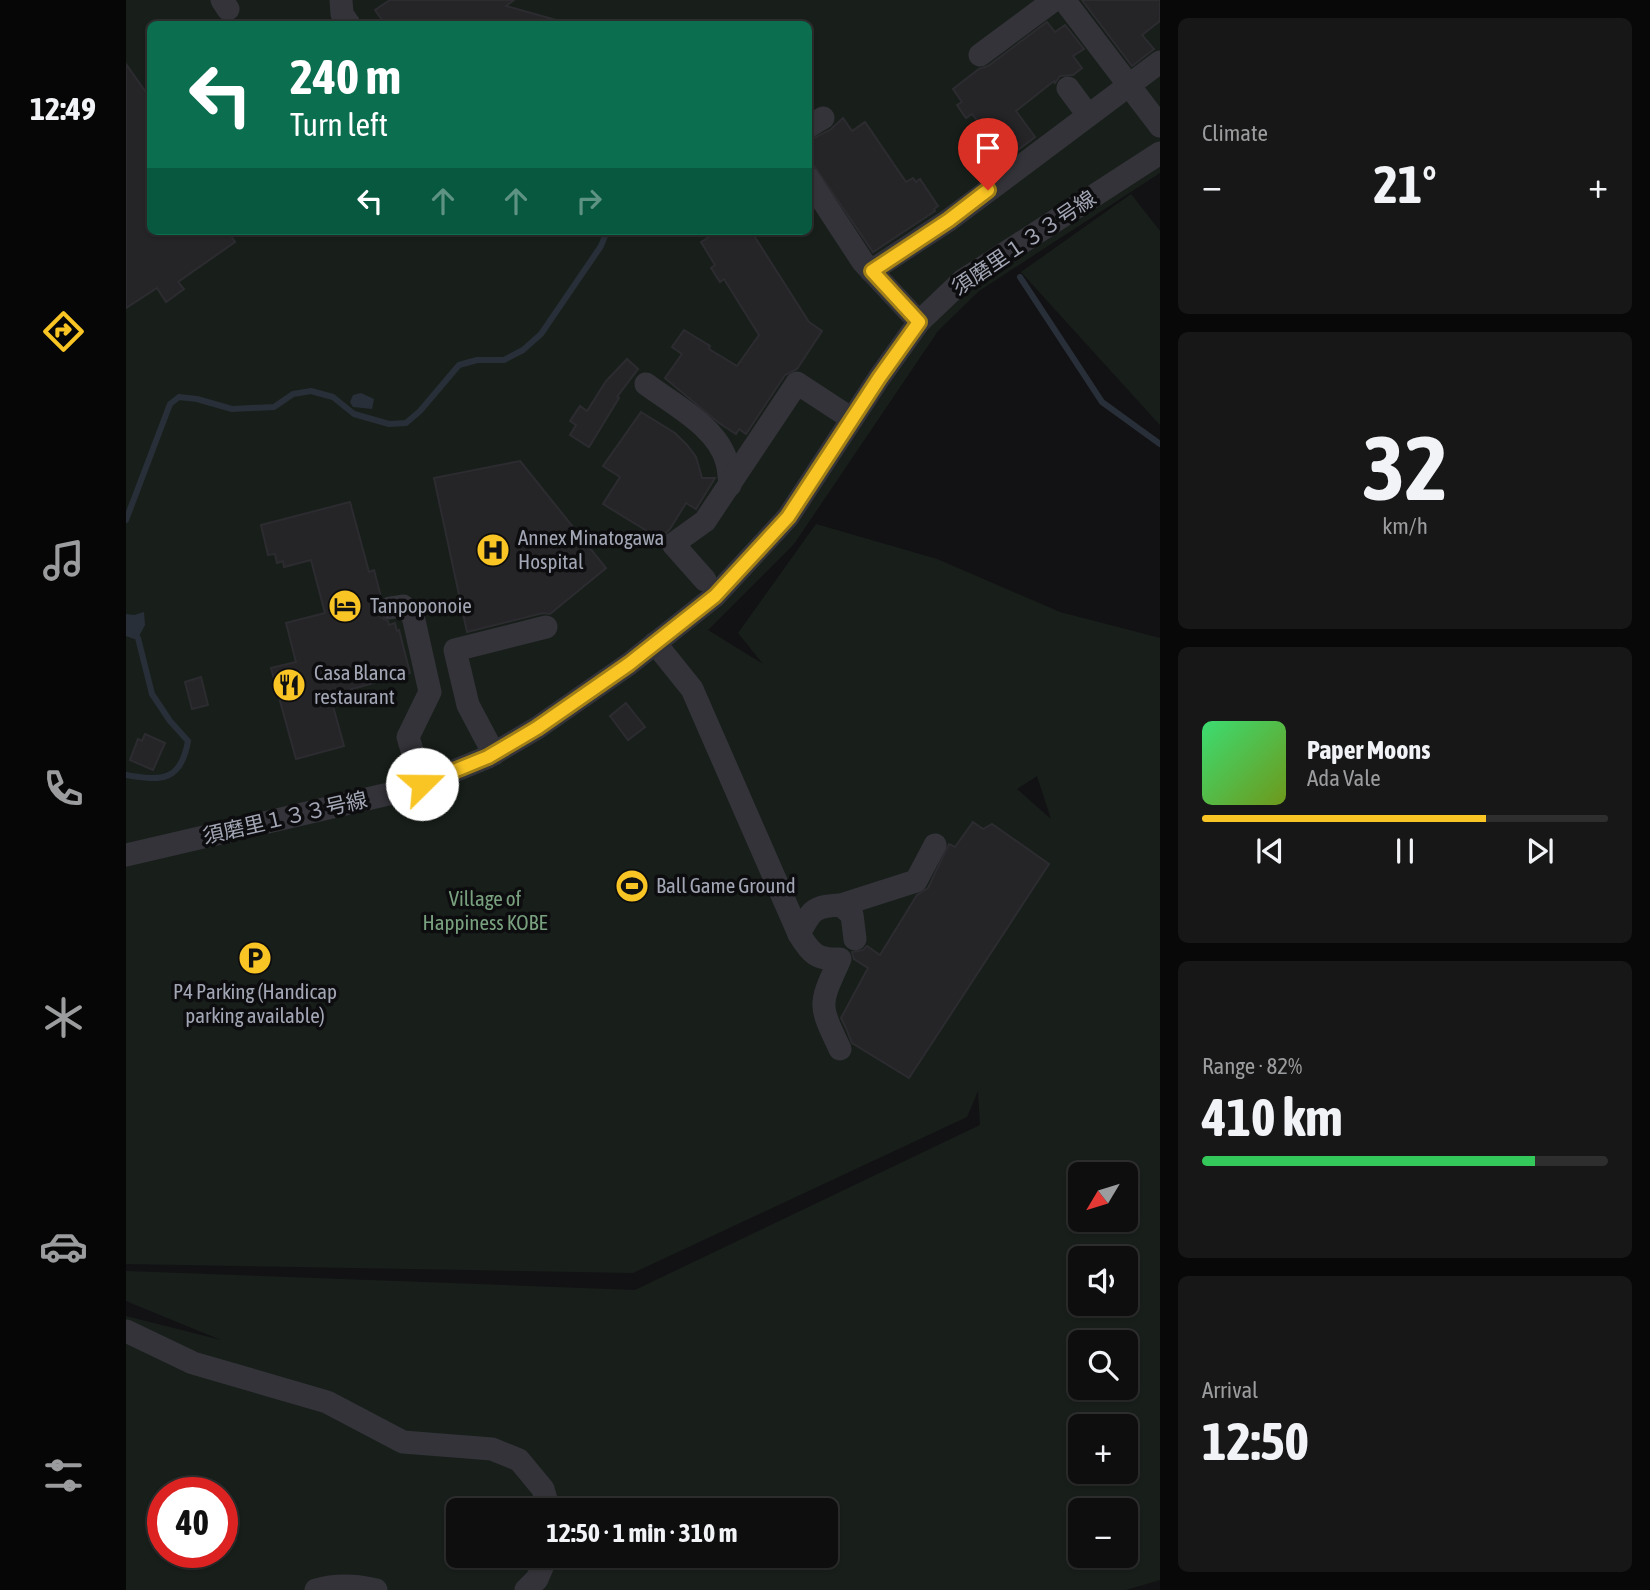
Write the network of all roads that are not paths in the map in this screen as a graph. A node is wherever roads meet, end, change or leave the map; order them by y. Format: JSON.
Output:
{"nodes":[{"id":1,"x":341,"y":0,"type":"edge"},
{"id":2,"x":1054,"y":0,"type":"edge"},
{"id":3,"x":1064,"y":0,"type":"edge"},
{"id":4,"x":347,"y":21,"type":"edge"},
{"id":5,"x":980,"y":55,"type":"dead end"},
{"id":6,"x":1160,"y":62,"type":"edge"},
{"id":7,"x":1129,"y":86,"type":"junction"},
{"id":8,"x":1068,"y":88,"type":"dead end"},
{"id":9,"x":1088,"y":116,"type":"junction"},
{"id":10,"x":1160,"y":126,"type":"edge"},
{"id":11,"x":1160,"y":153,"type":"edge"},
{"id":12,"x":812,"y":184,"type":"edge"},
{"id":13,"x":872,"y":271,"type":"junction"},
{"id":14,"x":919,"y":322,"type":"junction"},
{"id":15,"x":646,"y":384,"type":"dead end"},
{"id":16,"x":852,"y":419,"type":"junction"},
{"id":17,"x":730,"y":485,"type":"junction"},
{"id":18,"x":710,"y":586,"type":"junction"},
{"id":19,"x":390,"y":608,"type":"dead end"},
{"id":20,"x":546,"y":627,"type":"dead end"},
{"id":21,"x":655,"y":643,"type":"junction"},
{"id":22,"x":494,"y":754,"type":"junction"},
{"id":23,"x":422,"y":784,"type":"junction"},
{"id":24,"x":936,"y":845,"type":"dead end"},
{"id":25,"x":126,"y":855,"type":"edge"},
{"id":26,"x":841,"y":905,"type":"junction"},
{"id":27,"x":799,"y":934,"type":"junction"},
{"id":28,"x":847,"y":951,"type":"junction"},
{"id":29,"x":840,"y":1049,"type":"dead end"},
{"id":30,"x":126,"y":1331,"type":"edge"},
{"id":31,"x":546,"y":1498,"type":"edge"},
{"id":32,"x":542,"y":1568,"type":"edge"},
{"id":33,"x":316,"y":1590,"type":"edge"},
{"id":34,"x":376,"y":1590,"type":"edge"},
{"id":35,"x":526,"y":1590,"type":"edge"}],
"edges":[{"from":1,"to":4,"type":"street"},
{"from":2,"to":5,"type":"street"},
{"from":3,"to":7,"type":"street"},
{"from":6,"to":7,"type":"street"},
{"from":7,"to":9,"type":"street"},
{"from":7,"to":10,"type":"street"},
{"from":8,"to":9,"type":"street"},
{"from":9,"to":13,"type":"street"},
{"from":11,"to":14,"type":"street","name":"須磨里１３３号線"},
{"from":12,"to":13,"type":"street"},
{"from":13,"to":14,"type":"street"},
{"from":14,"to":16,"type":"street","name":"須磨里１３３号線"},
{"from":15,"to":17,"type":"street"},
{"from":16,"to":17,"type":"street"},
{"from":16,"to":18,"type":"street","name":"須磨里１３３号線"},
{"from":17,"to":18,"type":"street"},
{"from":18,"to":21,"type":"street","name":"須磨里１３３号線"},
{"from":19,"to":23,"type":"street"},
{"from":20,"to":22,"type":"street"},
{"from":21,"to":22,"type":"street","name":"須磨里１３３号線"},
{"from":21,"to":27,"type":"street"},
{"from":22,"to":23,"type":"street","name":"須磨里１３３号線"},
{"from":23,"to":25,"type":"street","name":"須磨里１３３号線"},
{"from":24,"to":26,"type":"street"},
{"from":26,"to":27,"type":"street"},
{"from":26,"to":28,"type":"street"},
{"from":27,"to":28,"type":"street"},
{"from":28,"to":29,"type":"street"},
{"from":30,"to":31,"type":"street"},
{"from":32,"to":35,"type":"street"},
{"from":33,"to":34,"type":"street"}]}
